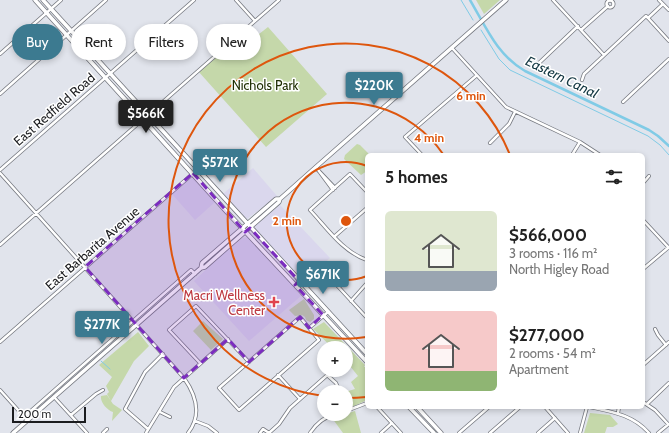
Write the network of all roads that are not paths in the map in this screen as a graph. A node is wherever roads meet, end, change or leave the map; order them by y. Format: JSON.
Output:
{"nodes":[{"id":1,"x":35,"y":0,"type":"edge"},
{"id":2,"x":43,"y":0,"type":"edge"},
{"id":3,"x":61,"y":0,"type":"edge"},
{"id":4,"x":106,"y":0,"type":"edge"},
{"id":5,"x":194,"y":0,"type":"edge"},
{"id":6,"x":236,"y":0,"type":"edge"},
{"id":7,"x":279,"y":0,"type":"edge"},
{"id":8,"x":506,"y":0,"type":"edge"},
{"id":9,"x":553,"y":0,"type":"edge"},
{"id":10,"x":659,"y":0,"type":"edge"},
{"id":11,"x":663,"y":4,"type":"junction"},
{"id":12,"x":608,"y":6,"type":"dead end"},
{"id":13,"x":51,"y":9,"type":"junction"},
{"id":14,"x":669,"y":10,"type":"edge"},
{"id":15,"x":47,"y":13,"type":"junction"},
{"id":16,"x":648,"y":18,"type":"junction"},
{"id":17,"x":255,"y":21,"type":"junction"},
{"id":18,"x":79,"y":24,"type":"edge"},
{"id":19,"x":578,"y":26,"type":"junction"},
{"id":20,"x":581,"y":30,"type":"junction"},
{"id":21,"x":71,"y":31,"type":"joint"},
{"id":22,"x":67,"y":35,"type":"junction"},
{"id":23,"x":669,"y":41,"type":"edge"},
{"id":24,"x":452,"y":47,"type":"junction"},
{"id":25,"x":0,"y":54,"type":"edge"},
{"id":26,"x":604,"y":55,"type":"junction"},
{"id":27,"x":669,"y":59,"type":"edge"},
{"id":28,"x":97,"y":60,"type":"edge"},
{"id":29,"x":539,"y":63,"type":"dead end"},
{"id":30,"x":110,"y":74,"type":"junction"},
{"id":31,"x":476,"y":76,"type":"junction"},
{"id":32,"x":106,"y":77,"type":"junction"},
{"id":33,"x":582,"y":80,"type":"dead end"},
{"id":34,"x":0,"y":94,"type":"edge"},
{"id":35,"x":623,"y":102,"type":"dead end"},
{"id":36,"x":514,"y":112,"type":"junction"},
{"id":37,"x":148,"y":116,"type":"junction"},
{"id":38,"x":144,"y":120,"type":"junction"},
{"id":39,"x":490,"y":142,"type":"dead end"},
{"id":40,"x":580,"y":142,"type":"junction"},
{"id":41,"x":420,"y":153,"type":"edge"},
{"id":42,"x":573,"y":153,"type":"edge"},
{"id":43,"x":597,"y":153,"type":"edge"},
{"id":44,"x":316,"y":167,"type":"junction"},
{"id":45,"x":197,"y":170,"type":"junction"},
{"id":46,"x":0,"y":171,"type":"edge"},
{"id":47,"x":192,"y":173,"type":"junction"},
{"id":48,"x":650,"y":176,"type":"dead end"},
{"id":49,"x":645,"y":182,"type":"edge"},
{"id":50,"x":334,"y":189,"type":"junction"},
{"id":51,"x":365,"y":190,"type":"edge"},
{"id":52,"x":280,"y":198,"type":"junction"},
{"id":53,"x":365,"y":210,"type":"edge"},
{"id":54,"x":35,"y":214,"type":"junction"},
{"id":55,"x":645,"y":222,"type":"edge"},
{"id":56,"x":247,"y":224,"type":"junction"},
{"id":57,"x":242,"y":228,"type":"junction"},
{"id":58,"x":250,"y":228,"type":"junction"},
{"id":59,"x":245,"y":232,"type":"junction"},
{"id":60,"x":334,"y":236,"type":"junction"},
{"id":61,"x":0,"y":245,"type":"edge"},
{"id":62,"x":669,"y":247,"type":"edge"},
{"id":63,"x":365,"y":259,"type":"edge"},
{"id":64,"x":86,"y":267,"type":"junction"},
{"id":65,"x":645,"y":267,"type":"edge"},
{"id":66,"x":201,"y":268,"type":"junction"},
{"id":67,"x":195,"y":274,"type":"junction"},
{"id":68,"x":299,"y":281,"type":"junction"},
{"id":69,"x":333,"y":281,"type":"dead end"},
{"id":70,"x":295,"y":285,"type":"junction"},
{"id":71,"x":365,"y":285,"type":"edge"},
{"id":72,"x":351,"y":301,"type":"junction"},
{"id":73,"x":328,"y":312,"type":"junction"},
{"id":74,"x":323,"y":316,"type":"junction"},
{"id":75,"x":365,"y":316,"type":"edge"},
{"id":76,"x":133,"y":321,"type":"junction"},
{"id":77,"x":137,"y":325,"type":"junction"},
{"id":78,"x":309,"y":328,"type":"junction"},
{"id":79,"x":655,"y":329,"type":"dead end"},
{"id":80,"x":228,"y":339,"type":"junction"},
{"id":81,"x":0,"y":342,"type":"edge"},
{"id":82,"x":669,"y":342,"type":"edge"},
{"id":83,"x":666,"y":345,"type":"junction"},
{"id":84,"x":365,"y":352,"type":"edge"},
{"id":85,"x":163,"y":354,"type":"junction"},
{"id":86,"x":365,"y":360,"type":"edge"},
{"id":87,"x":248,"y":362,"type":"junction"},
{"id":88,"x":645,"y":363,"type":"edge"},
{"id":89,"x":200,"y":364,"type":"junction"},
{"id":90,"x":278,"y":375,"type":"junction"},
{"id":91,"x":325,"y":377,"type":"edge"},
{"id":92,"x":329,"y":377,"type":"edge"},
{"id":93,"x":184,"y":378,"type":"junction"},
{"id":94,"x":669,"y":383,"type":"edge"},
{"id":95,"x":337,"y":385,"type":"edge"},
{"id":96,"x":0,"y":390,"type":"edge"},
{"id":97,"x":103,"y":390,"type":"dead end"},
{"id":98,"x":54,"y":397,"type":"junction"},
{"id":99,"x":300,"y":399,"type":"junction"},
{"id":100,"x":365,"y":404,"type":"edge"},
{"id":101,"x":647,"y":404,"type":"joint"},
{"id":102,"x":353,"y":408,"type":"edge"},
{"id":103,"x":379,"y":409,"type":"edge"},
{"id":104,"x":411,"y":409,"type":"edge"},
{"id":105,"x":419,"y":409,"type":"edge"},
{"id":106,"x":486,"y":409,"type":"edge"},
{"id":107,"x":518,"y":409,"type":"edge"},
{"id":108,"x":547,"y":409,"type":"edge"},
{"id":109,"x":588,"y":409,"type":"edge"},
{"id":110,"x":599,"y":409,"type":"edge"},
{"id":111,"x":619,"y":409,"type":"edge"},
{"id":112,"x":160,"y":412,"type":"junction"},
{"id":113,"x":618,"y":413,"type":"junction"},
{"id":114,"x":71,"y":416,"type":"junction"},
{"id":115,"x":24,"y":417,"type":"junction"},
{"id":116,"x":170,"y":417,"type":"dead end"},
{"id":117,"x":555,"y":418,"type":"junction"},
{"id":118,"x":27,"y":420,"type":"junction"},
{"id":119,"x":195,"y":421,"type":"junction"},
{"id":120,"x":321,"y":421,"type":"edge"},
{"id":121,"x":392,"y":423,"type":"junction"},
{"id":122,"x":669,"y":424,"type":"edge"},
{"id":123,"x":107,"y":429,"type":"dead end"},
{"id":124,"x":148,"y":430,"type":"junction"},
{"id":125,"x":12,"y":433,"type":"edge"},
{"id":126,"x":87,"y":433,"type":"edge"},
{"id":127,"x":103,"y":433,"type":"edge"},
{"id":128,"x":146,"y":433,"type":"edge"},
{"id":129,"x":188,"y":433,"type":"edge"},
{"id":130,"x":217,"y":433,"type":"edge"},
{"id":131,"x":260,"y":433,"type":"edge"},
{"id":132,"x":269,"y":433,"type":"edge"},
{"id":133,"x":310,"y":433,"type":"edge"},
{"id":134,"x":381,"y":433,"type":"edge"},
{"id":135,"x":401,"y":433,"type":"edge"},
{"id":136,"x":434,"y":433,"type":"edge"},
{"id":137,"x":441,"y":433,"type":"edge"},
{"id":138,"x":459,"y":433,"type":"edge"},
{"id":139,"x":490,"y":433,"type":"edge"},
{"id":140,"x":538,"y":433,"type":"edge"},
{"id":141,"x":568,"y":433,"type":"edge"},
{"id":142,"x":580,"y":433,"type":"edge"},
{"id":143,"x":649,"y":433,"type":"edge"},
{"id":144,"x":658,"y":433,"type":"edge"}],
"edges":[{"from":1,"to":15,"type":"main road"},
{"from":2,"to":13,"type":"main road"},
{"from":3,"to":13,"type":"street"},
{"from":4,"to":18,"type":"street"},
{"from":5,"to":30,"type":"street","name":"East Redfield Road"},
{"from":6,"to":17,"type":"street"},
{"from":7,"to":17,"type":"street"},
{"from":8,"to":24,"type":"main road"},
{"from":9,"to":19,"type":"street"},
{"from":10,"to":11,"type":"street"},
{"from":11,"to":14,"type":"street"},
{"from":11,"to":16,"type":"street"},
{"from":12,"to":20,"type":"street"},
{"from":13,"to":15,"type":"street"},
{"from":13,"to":21,"type":"main road"},
{"from":15,"to":22,"type":"main road"},
{"from":15,"to":25,"type":"street"},
{"from":16,"to":23,"type":"street"},
{"from":16,"to":26,"type":"street"},
{"from":17,"to":37,"type":"street"},
{"from":19,"to":20,"type":"street"},
{"from":19,"to":29,"type":"street"},
{"from":20,"to":26,"type":"street"},
{"from":21,"to":22,"type":"street"},
{"from":22,"to":32,"type":"main road"},
{"from":22,"to":34,"type":"street"},
{"from":24,"to":31,"type":"street"},
{"from":24,"to":44,"type":"main road"},
{"from":26,"to":33,"type":"street"},
{"from":27,"to":35,"type":"street"},
{"from":28,"to":30,"type":"main road"},
{"from":30,"to":32,"type":"street","name":"East Redfield Road"},
{"from":30,"to":37,"type":"main road"},
{"from":31,"to":36,"type":"street"},
{"from":31,"to":41,"type":"street"},
{"from":32,"to":38,"type":"main road"},
{"from":32,"to":46,"type":"street","name":"East Redfield Road"},
{"from":36,"to":39,"type":"street"},
{"from":36,"to":40,"type":"street"},
{"from":37,"to":38,"type":"street"},
{"from":37,"to":45,"type":"main road"},
{"from":38,"to":47,"type":"main road"},
{"from":38,"to":54,"type":"street"},
{"from":40,"to":42,"type":"street"},
{"from":40,"to":43,"type":"street"},
{"from":44,"to":50,"type":"street"},
{"from":44,"to":52,"type":"main road"},
{"from":45,"to":47,"type":"street","name":"East Barbarita Avenue"},
{"from":45,"to":56,"type":"main road"},
{"from":46,"to":54,"type":"street"},
{"from":47,"to":57,"type":"main road"},
{"from":47,"to":64,"type":"street","name":"East Barbarita Avenue"},
{"from":48,"to":49,"type":"street"},
{"from":50,"to":51,"type":"street"},
{"from":50,"to":60,"type":"street"},
{"from":52,"to":56,"type":"main road"},
{"from":52,"to":58,"type":"main road"},
{"from":53,"to":60,"type":"street"},
{"from":54,"to":61,"type":"street"},
{"from":54,"to":64,"type":"street"},
{"from":55,"to":62,"type":"street"},
{"from":56,"to":57,"type":"main road"},
{"from":56,"to":58,"type":"main road"},
{"from":57,"to":59,"type":"main road"},
{"from":57,"to":66,"type":"main road"},
{"from":58,"to":59,"type":"main road"},
{"from":58,"to":68,"type":"main road"},
{"from":59,"to":66,"type":"main road"},
{"from":59,"to":70,"type":"main road"},
{"from":60,"to":63,"type":"street"},
{"from":62,"to":65,"type":"street"},
{"from":64,"to":76,"type":"street"},
{"from":64,"to":81,"type":"street","name":"East Barbarita Avenue"},
{"from":66,"to":67,"type":"main road"},
{"from":67,"to":76,"type":"street"},
{"from":67,"to":77,"type":"main road"},
{"from":68,"to":70,"type":"main road"},
{"from":68,"to":73,"type":"main road"},
{"from":69,"to":72,"type":"street"},
{"from":70,"to":74,"type":"main road"},
{"from":71,"to":72,"type":"street"},
{"from":72,"to":75,"type":"street"},
{"from":73,"to":74,"type":"street"},
{"from":73,"to":84,"type":"main road"},
{"from":74,"to":78,"type":"street"},
{"from":74,"to":86,"type":"main road"},
{"from":76,"to":77,"type":"street"},
{"from":76,"to":115,"type":"street"},
{"from":77,"to":85,"type":"street"},
{"from":77,"to":98,"type":"main road"},
{"from":78,"to":87,"type":"street"},
{"from":78,"to":90,"type":"street"},
{"from":79,"to":83,"type":"street"},
{"from":80,"to":87,"type":"street"},
{"from":80,"to":89,"type":"street"},
{"from":80,"to":89,"type":"street"},
{"from":82,"to":83,"type":"street"},
{"from":83,"to":88,"type":"street"},
{"from":85,"to":93,"type":"street"},
{"from":85,"to":124,"type":"street"},
{"from":87,"to":90,"type":"street"},
{"from":89,"to":93,"type":"street"},
{"from":90,"to":99,"type":"street"},
{"from":91,"to":99,"type":"street"},
{"from":92,"to":95,"type":"street"},
{"from":93,"to":112,"type":"street"},
{"from":93,"to":119,"type":"street"},
{"from":94,"to":101,"type":"street"},
{"from":96,"to":115,"type":"street"},
{"from":97,"to":114,"type":"street"},
{"from":98,"to":114,"type":"street"},
{"from":98,"to":118,"type":"main road"},
{"from":99,"to":132,"type":"street"},
{"from":100,"to":102,"type":"street"},
{"from":101,"to":122,"type":"street"},
{"from":103,"to":121,"type":"street"},
{"from":104,"to":136,"type":"main road"},
{"from":105,"to":137,"type":"main road"},
{"from":106,"to":138,"type":"street"},
{"from":107,"to":139,"type":"street"},
{"from":108,"to":117,"type":"street"},
{"from":109,"to":142,"type":"street"},
{"from":110,"to":113,"type":"street"},
{"from":111,"to":113,"type":"street"},
{"from":112,"to":116,"type":"street"},
{"from":112,"to":124,"type":"street"},
{"from":113,"to":143,"type":"street"},
{"from":114,"to":126,"type":"street"},
{"from":115,"to":118,"type":"street"},
{"from":117,"to":140,"type":"street"},
{"from":117,"to":141,"type":"street"},
{"from":118,"to":125,"type":"main road"},
{"from":119,"to":129,"type":"street"},
{"from":119,"to":130,"type":"street"},
{"from":120,"to":133,"type":"street"},
{"from":121,"to":134,"type":"street"},
{"from":121,"to":135,"type":"street"},
{"from":122,"to":144,"type":"street"},
{"from":123,"to":127,"type":"street"},
{"from":124,"to":128,"type":"street"},
{"from":131,"to":132,"type":"street"}]}
